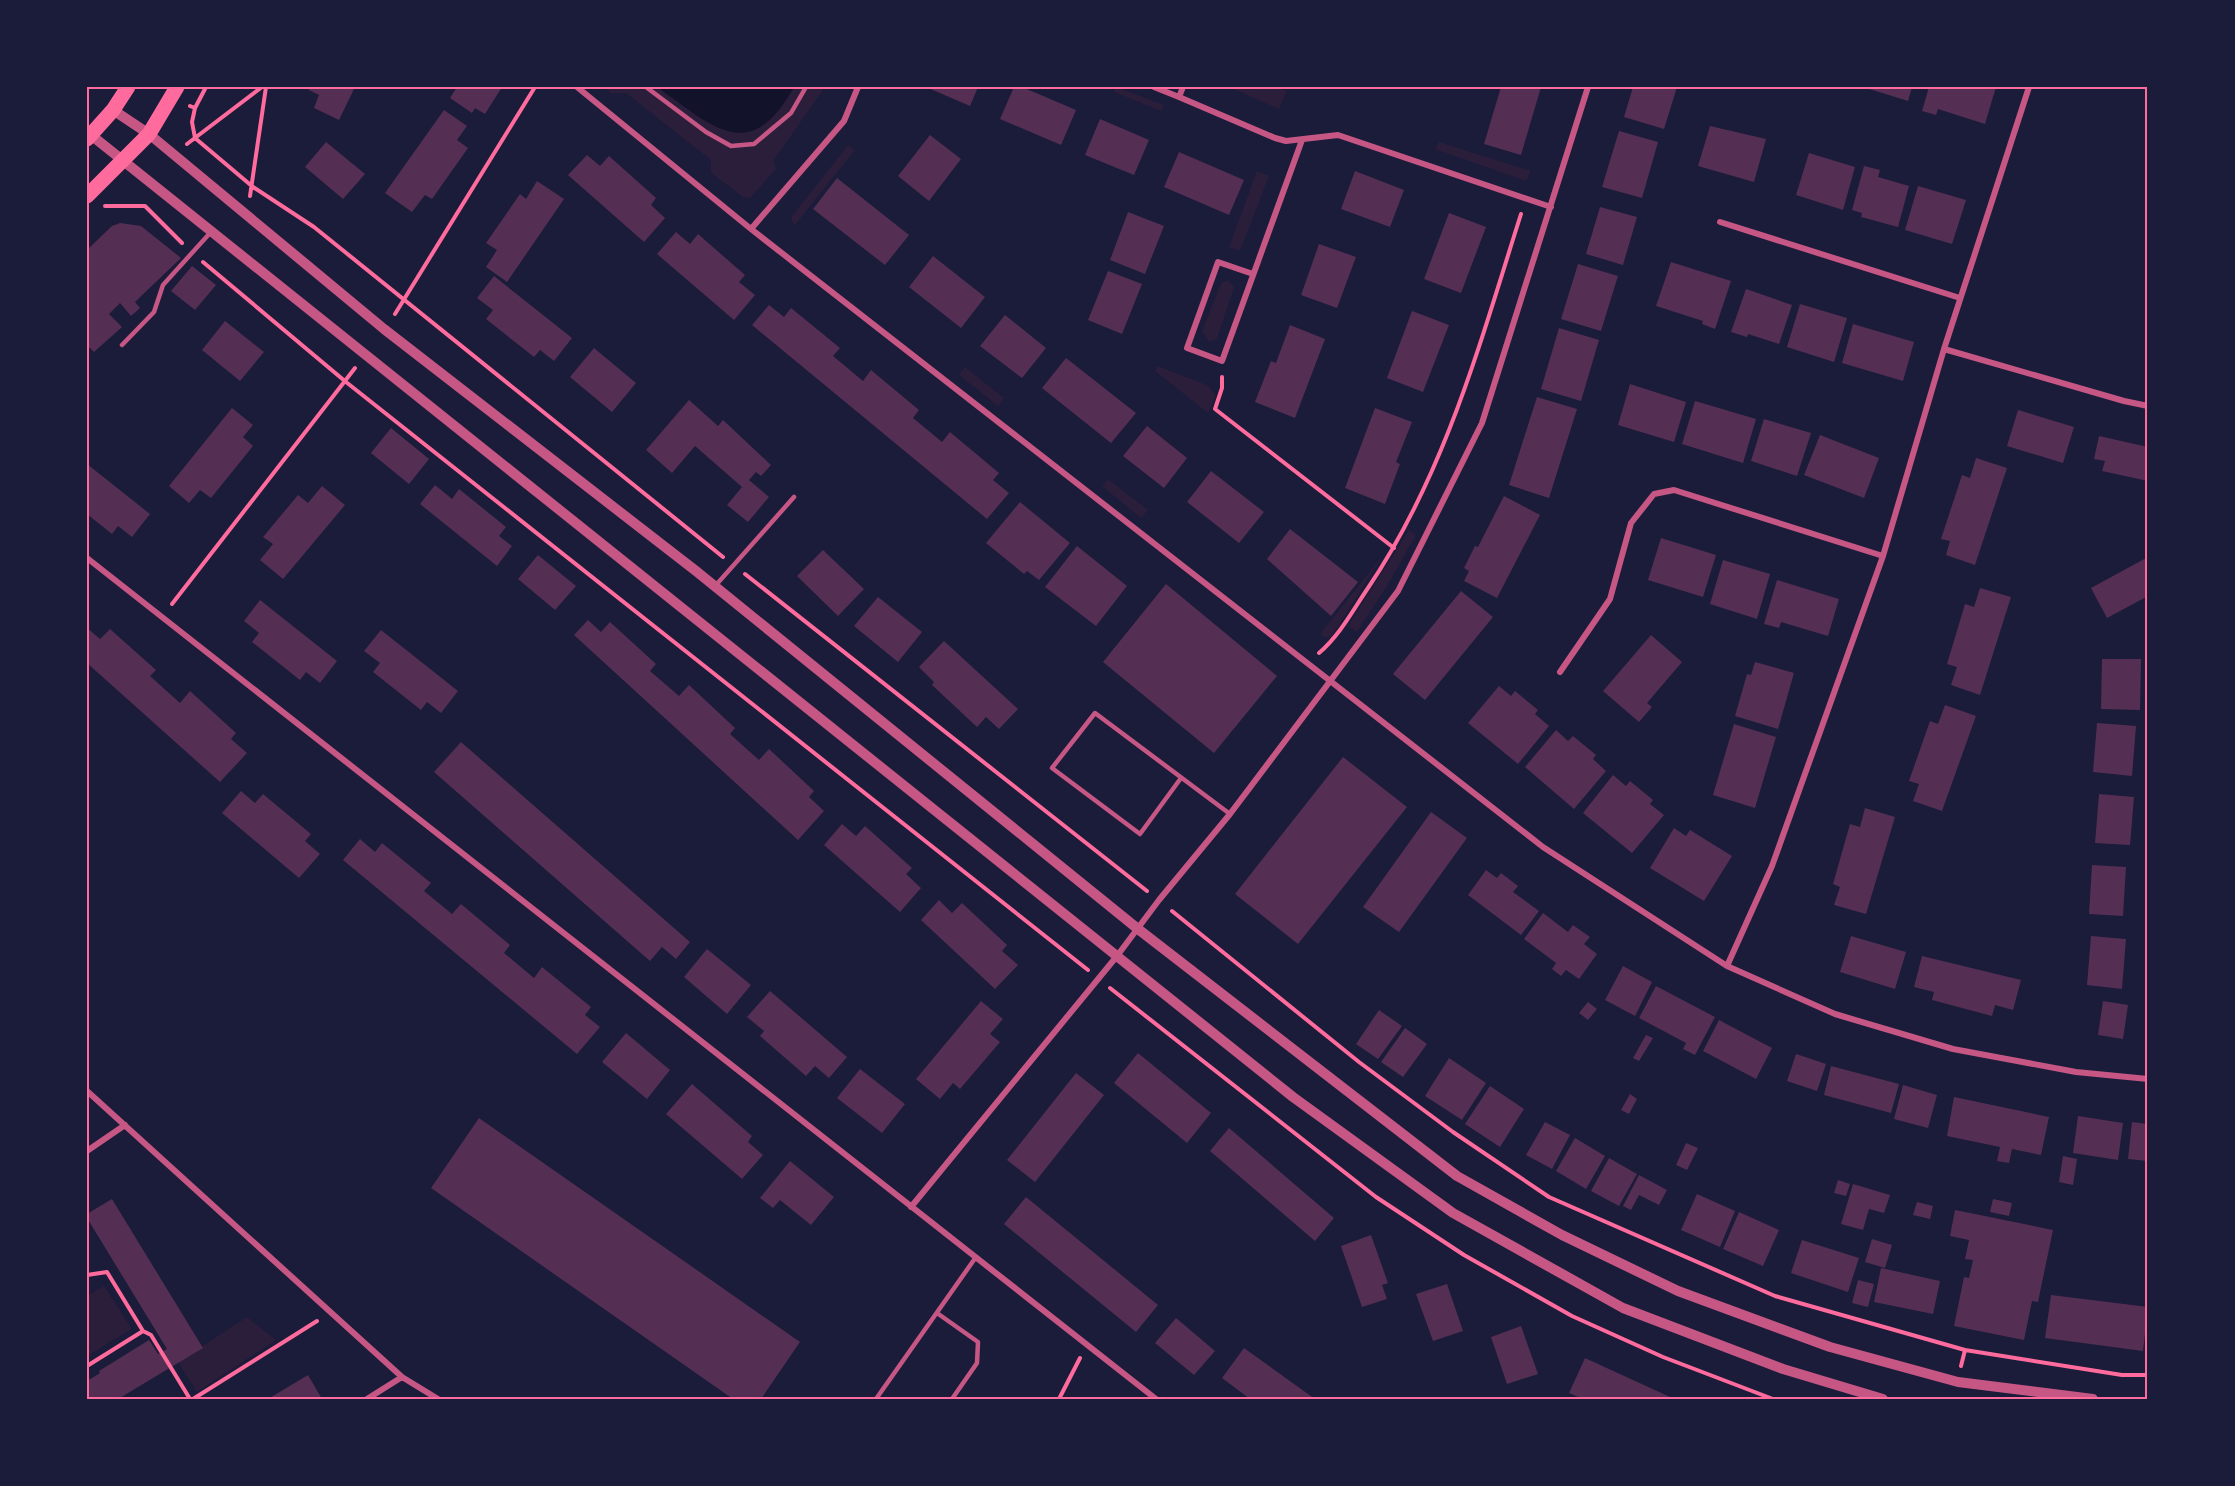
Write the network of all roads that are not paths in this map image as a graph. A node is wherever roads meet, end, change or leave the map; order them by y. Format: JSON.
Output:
{"nodes":[{"id":1,"x":128,"y":87,"type":"edge"},
{"id":2,"x":177,"y":87,"type":"edge"},
{"id":3,"x":577,"y":87,"type":"edge"},
{"id":4,"x":646,"y":87,"type":"edge"},
{"id":5,"x":806,"y":87,"type":"edge"},
{"id":6,"x":858,"y":87,"type":"edge"},
{"id":7,"x":1154,"y":87,"type":"edge"},
{"id":8,"x":1183,"y":87,"type":"edge"},
{"id":9,"x":1588,"y":87,"type":"edge"},
{"id":10,"x":2029,"y":87,"type":"edge"},
{"id":11,"x":1179,"y":97,"type":"junction"},
{"id":12,"x":113,"y":110,"type":"junction"},
{"id":13,"x":149,"y":134,"type":"junction"},
{"id":14,"x":89,"y":137,"type":"edge"},
{"id":15,"x":1302,"y":140,"type":"junction"},
{"id":16,"x":123,"y":161,"type":"junction"},
{"id":17,"x":87,"y":196,"type":"edge"},
{"id":18,"x":1551,"y":207,"type":"junction"},
{"id":19,"x":1720,"y":222,"type":"dead end"},
{"id":20,"x":752,"y":229,"type":"junction"},
{"id":21,"x":210,"y":233,"type":"junction"},
{"id":22,"x":1253,"y":274,"type":"junction"},
{"id":23,"x":1960,"y":298,"type":"junction"},
{"id":24,"x":122,"y":345,"type":"dead end"},
{"id":25,"x":1944,"y":349,"type":"junction"},
{"id":26,"x":2148,"y":406,"type":"edge"},
{"id":27,"x":794,"y":497,"type":"dead end"},
{"id":28,"x":1883,"y":556,"type":"junction"},
{"id":29,"x":87,"y":558,"type":"edge"},
{"id":30,"x":715,"y":586,"type":"junction"},
{"id":31,"x":1560,"y":672,"type":"dead end"},
{"id":32,"x":1332,"y":681,"type":"junction"},
{"id":33,"x":1181,"y":778,"type":"junction"},
{"id":34,"x":1230,"y":814,"type":"junction"},
{"id":35,"x":1138,"y":929,"type":"junction"},
{"id":36,"x":1117,"y":956,"type":"junction"},
{"id":37,"x":1727,"y":966,"type":"junction"},
{"id":38,"x":2148,"y":1079,"type":"edge"},
{"id":39,"x":87,"y":1091,"type":"edge"},
{"id":40,"x":125,"y":1125,"type":"junction"},
{"id":41,"x":87,"y":1151,"type":"edge"},
{"id":42,"x":911,"y":1207,"type":"junction"},
{"id":43,"x":976,"y":1257,"type":"junction"},
{"id":44,"x":937,"y":1313,"type":"junction"},
{"id":45,"x":402,"y":1377,"type":"junction"},
{"id":46,"x":367,"y":1399,"type":"edge"},
{"id":47,"x":438,"y":1399,"type":"edge"},
{"id":48,"x":876,"y":1399,"type":"edge"},
{"id":49,"x":952,"y":1399,"type":"edge"},
{"id":50,"x":1156,"y":1399,"type":"edge"},
{"id":51,"x":1882,"y":1399,"type":"edge"},
{"id":52,"x":2093,"y":1399,"type":"edge"}],
"edges":[{"from":1,"to":12,"type":"main road"},
{"from":2,"to":13,"type":"main road"},
{"from":3,"to":20,"type":"street"},
{"from":4,"to":5,"type":"lane"},
{"from":6,"to":20,"type":"street"},
{"from":7,"to":11,"type":"street"},
{"from":8,"to":11,"type":"street"},
{"from":9,"to":18,"type":"street"},
{"from":10,"to":23,"type":"street"},
{"from":11,"to":15,"type":"street"},
{"from":12,"to":13,"type":"street"},
{"from":12,"to":14,"type":"main road"},
{"from":13,"to":16,"type":"main road"},
{"from":13,"to":30,"type":"street"},
{"from":14,"to":16,"type":"street"},
{"from":15,"to":18,"type":"street"},
{"from":15,"to":22,"type":"street"},
{"from":16,"to":17,"type":"main road"},
{"from":16,"to":21,"type":"street"},
{"from":18,"to":32,"type":"street"},
{"from":19,"to":23,"type":"street"},
{"from":20,"to":32,"type":"street"},
{"from":21,"to":24,"type":"lane"},
{"from":21,"to":36,"type":"street"},
{"from":22,"to":22,"type":"street"},
{"from":23,"to":25,"type":"street"},
{"from":25,"to":26,"type":"street"},
{"from":25,"to":28,"type":"street"},
{"from":27,"to":30,"type":"lane"},
{"from":28,"to":31,"type":"street"},
{"from":28,"to":37,"type":"street"},
{"from":29,"to":42,"type":"street"},
{"from":30,"to":35,"type":"street"},
{"from":32,"to":34,"type":"street"},
{"from":32,"to":37,"type":"street"},
{"from":33,"to":33,"type":"lane"},
{"from":33,"to":34,"type":"lane"},
{"from":34,"to":35,"type":"street"},
{"from":35,"to":36,"type":"street"},
{"from":35,"to":52,"type":"street"},
{"from":36,"to":42,"type":"street"},
{"from":36,"to":51,"type":"street"},
{"from":37,"to":38,"type":"street"},
{"from":39,"to":40,"type":"street"},
{"from":40,"to":41,"type":"street"},
{"from":40,"to":45,"type":"street"},
{"from":42,"to":43,"type":"street"},
{"from":43,"to":44,"type":"lane"},
{"from":43,"to":50,"type":"street"},
{"from":44,"to":48,"type":"lane"},
{"from":44,"to":49,"type":"lane"},
{"from":45,"to":46,"type":"street"},
{"from":45,"to":47,"type":"street"}]}
